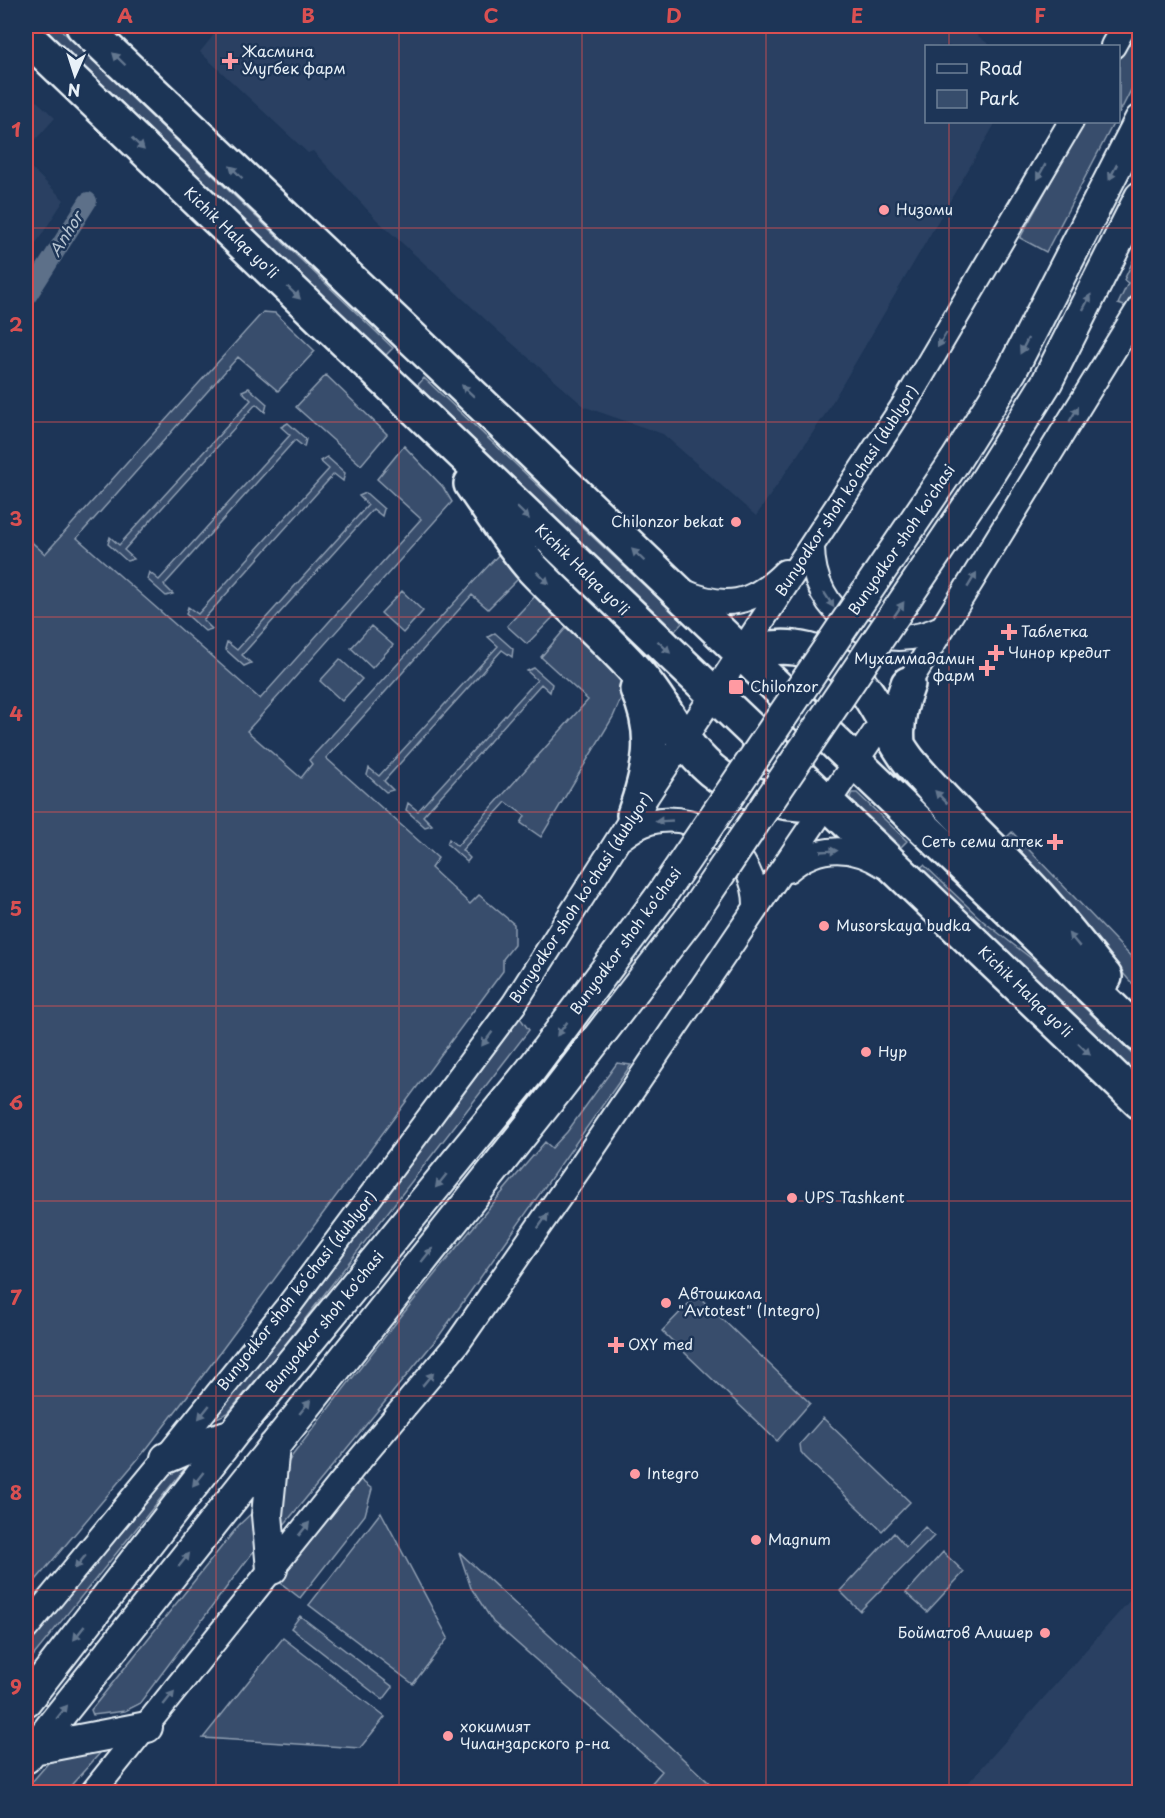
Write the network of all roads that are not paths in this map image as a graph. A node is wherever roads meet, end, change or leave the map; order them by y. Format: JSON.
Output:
{"nodes":[{"id":1,"x":83,"y":26,"type":"edge"},
{"id":2,"x":1124,"y":26,"type":"edge"},
{"id":3,"x":26,"y":36,"type":"edge"},
{"id":4,"x":1114,"y":45,"type":"edge"},
{"id":5,"x":1140,"y":120,"type":"edge"},
{"id":6,"x":1070,"y":123,"type":"edge"},
{"id":7,"x":1140,"y":197,"type":"edge"},
{"id":8,"x":1140,"y":307,"type":"edge"},
{"id":9,"x":407,"y":335,"type":"junction"},
{"id":10,"x":373,"y":369,"type":"junction"},
{"id":11,"x":420,"y":414,"type":"junction"},
{"id":12,"x":812,"y":545,"type":"junction"},
{"id":13,"x":668,"y":583,"type":"junction"},
{"id":14,"x":943,"y":627,"type":"junction"},
{"id":15,"x":618,"y":653,"type":"junction"},
{"id":16,"x":741,"y":654,"type":"junction"},
{"id":17,"x":908,"y":684,"type":"joint"},
{"id":18,"x":714,"y":695,"type":"junction"},
{"id":19,"x":891,"y":732,"type":"junction"},
{"id":20,"x":684,"y":741,"type":"junction"},
{"id":21,"x":856,"y":763,"type":"junction"},
{"id":22,"x":828,"y":804,"type":"junction"},
{"id":23,"x":626,"y":827,"type":"junction"},
{"id":24,"x":913,"y":886,"type":"junction"},
{"id":25,"x":761,"y":901,"type":"junction"},
{"id":26,"x":1062,"y":961,"type":"junction"},
{"id":27,"x":1140,"y":1016,"type":"edge"},
{"id":28,"x":1140,"y":1035,"type":"edge"},
{"id":29,"x":1140,"y":1102,"type":"edge"},
{"id":30,"x":233,"y":1434,"type":"junction"},
{"id":31,"x":274,"y":1446,"type":"junction"},
{"id":32,"x":166,"y":1458,"type":"junction"},
{"id":33,"x":272,"y":1569,"type":"junction"},
{"id":34,"x":26,"y":1628,"type":"edge"},
{"id":35,"x":26,"y":1701,"type":"edge"},
{"id":36,"x":147,"y":1727,"type":"junction"},
{"id":37,"x":29,"y":1753,"type":"edge"},
{"id":38,"x":93,"y":1792,"type":"edge"}],
"edges":[{"from":9,"to":1,"type":"highway","one_way":true},
{"from":2,"to":4,"type":"street"},
{"from":3,"to":10,"type":"highway","name":"Kichik Halqa yo'li","one_way":true},
{"from":5,"to":30,"type":"main road","name":"Bunyodkor shoh ko'chasi","one_way":true,"bridge":true},
{"from":6,"to":12,"type":"street","name":"Bunyodkor shoh koʻchasi (dublyor)","one_way":true},
{"from":31,"to":7,"type":"main road","one_way":true,"bridge":true},
{"from":14,"to":8,"type":"street","one_way":true},
{"from":9,"to":10,"type":"highway"},
{"from":13,"to":9,"type":"highway","one_way":true},
{"from":10,"to":11,"type":"highway","name":"Kichik Halqa yo'li"},
{"from":11,"to":15,"type":"highway","one_way":true},
{"from":11,"to":18,"type":"highway","name":"Kichik Halqa yo'li","one_way":true},
{"from":12,"to":13,"type":"street"},
{"from":12,"to":14,"type":"street","one_way":true},
{"from":12,"to":16,"type":"street","name":"Bunyodkor shoh koʻchasi (dublyor)"},
{"from":13,"to":16,"type":"highway"},
{"from":14,"to":17,"type":"street"},
{"from":15,"to":20,"type":"highway"},
{"from":15,"to":23,"type":"highway"},
{"from":16,"to":18,"type":"street","name":"Bunyodkor shoh koʻchasi (dublyor)"},
{"from":16,"to":19,"type":"highway"},
{"from":16,"to":21,"type":"highway"},
{"from":17,"to":19,"type":"highway"},
{"from":18,"to":20,"type":"street","name":"Bunyodkor shoh koʻchasi (dublyor)"},
{"from":18,"to":22,"type":"highway","name":"Kichik Halqa yo'li"},
{"from":19,"to":21,"type":"street"},
{"from":27,"to":19,"type":"highway","one_way":true},
{"from":20,"to":22,"type":"highway"},
{"from":20,"to":23,"type":"street","name":"Bunyodkor shoh koʻchasi (dublyor)"},
{"from":21,"to":22,"type":"street"},
{"from":21,"to":26,"type":"highway"},
{"from":22,"to":24,"type":"highway","name":"Kichik Halqa yo'li"},
{"from":22,"to":25,"type":"street"},
{"from":25,"to":23,"type":"street","one_way":true},
{"from":23,"to":32,"type":"street","name":"Bunyodkor shoh koʻchasi (dublyor)","one_way":true},
{"from":25,"to":24,"type":"street","one_way":true},
{"from":24,"to":26,"type":"highway"},
{"from":24,"to":29,"type":"highway","name":"Kichik Halqa yo'li","one_way":true},
{"from":33,"to":25,"type":"street","one_way":true},
{"from":26,"to":28,"type":"highway"},
{"from":30,"to":32,"type":"main road"},
{"from":30,"to":35,"type":"main road","name":"Bunyodkor shoh ko'chasi","one_way":true},
{"from":31,"to":33,"type":"main road"},
{"from":37,"to":31,"type":"main road","one_way":true},
{"from":32,"to":34,"type":"street","name":"Bunyodkor shoh koʻchasi (dublyor)","one_way":true},
{"from":36,"to":33,"type":"street","one_way":true},
{"from":36,"to":37,"type":"main road"},
{"from":36,"to":38,"type":"street"}]}
